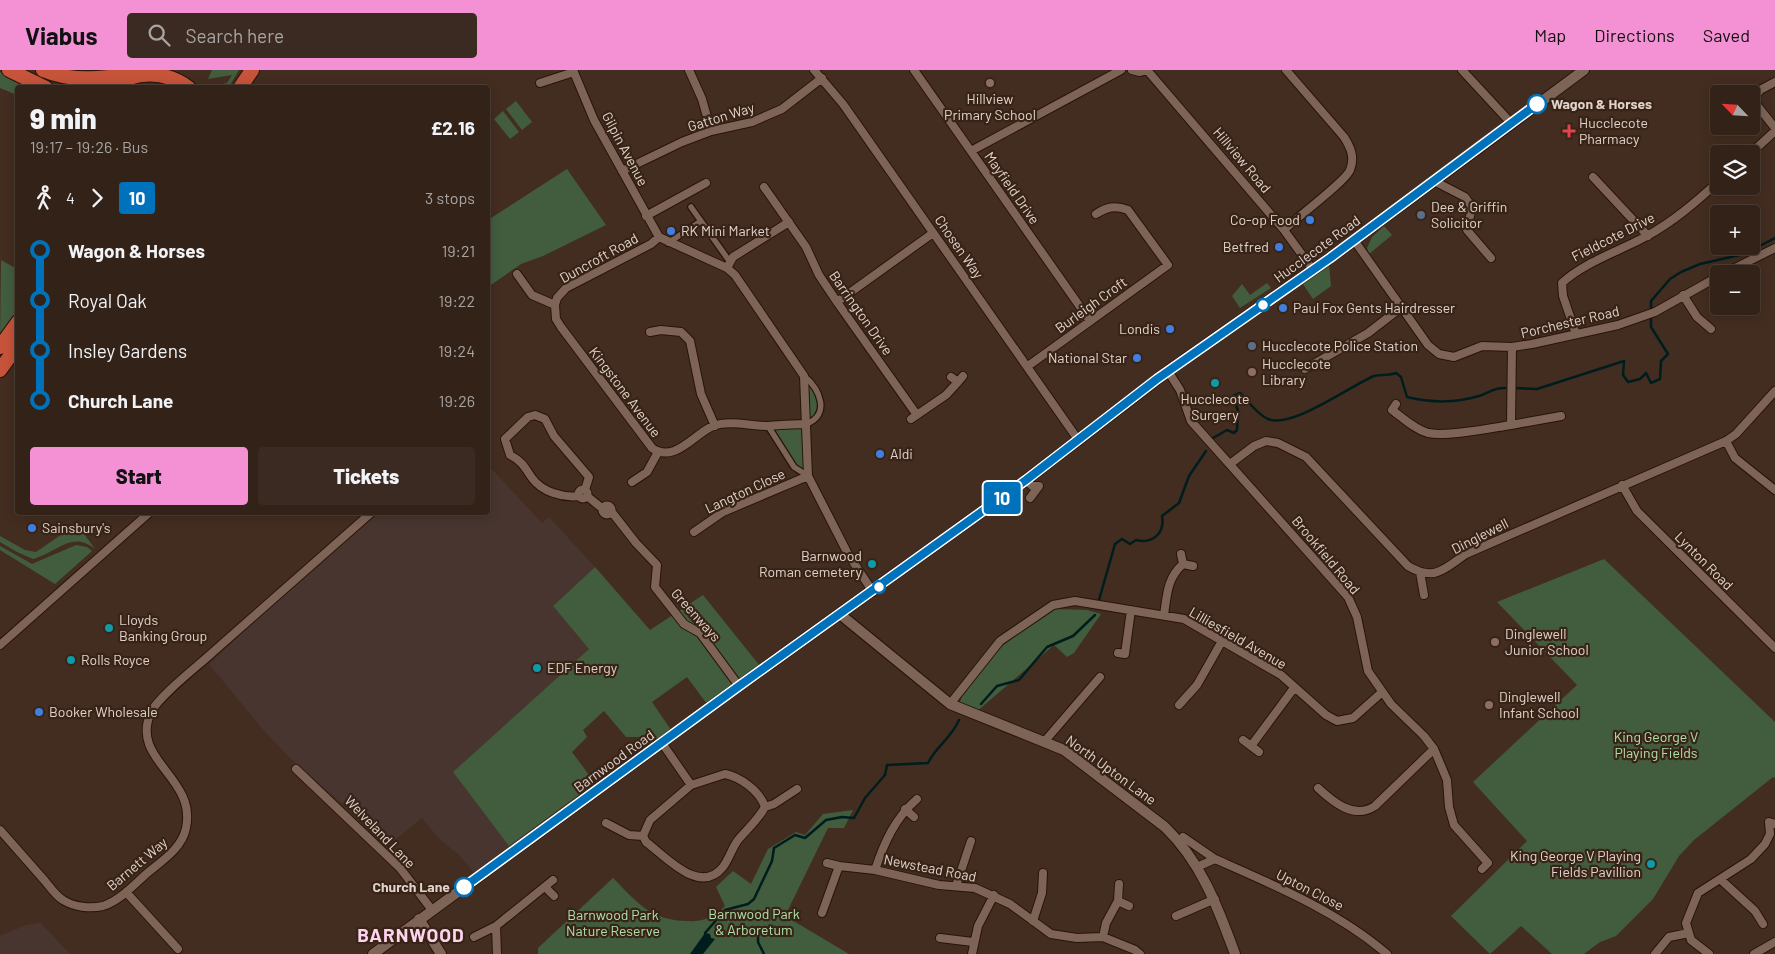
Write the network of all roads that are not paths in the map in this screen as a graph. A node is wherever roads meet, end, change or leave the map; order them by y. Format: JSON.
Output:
{"nodes":[{"id":1,"x":9,"y":70,"type":"edge"},
{"id":2,"x":43,"y":70,"type":"edge"},
{"id":3,"x":252,"y":70,"type":"edge"},
{"id":4,"x":689,"y":70,"type":"edge"},
{"id":5,"x":814,"y":70,"type":"edge"},
{"id":6,"x":914,"y":70,"type":"edge"},
{"id":7,"x":1121,"y":70,"type":"edge"},
{"id":8,"x":1132,"y":70,"type":"edge"},
{"id":9,"x":1147,"y":70,"type":"edge"},
{"id":10,"x":1286,"y":70,"type":"edge"},
{"id":11,"x":1462,"y":70,"type":"edge"},
{"id":12,"x":1584,"y":70,"type":"edge"},
{"id":13,"x":574,"y":71,"type":"edge"},
{"id":14,"x":142,"y":72,"type":"edge"},
{"id":15,"x":822,"y":78,"type":"junction"},
{"id":16,"x":1775,"y":82,"type":"edge"},
{"id":17,"x":540,"y":84,"type":"dead end"},
{"id":18,"x":40,"y":85,"type":"edge"},
{"id":19,"x":116,"y":85,"type":"edge"},
{"id":20,"x":184,"y":85,"type":"edge"},
{"id":21,"x":242,"y":85,"type":"edge"},
{"id":22,"x":1760,"y":90,"type":"edge"},
{"id":23,"x":1760,"y":109,"type":"edge"},
{"id":24,"x":1511,"y":123,"type":"junction"},
{"id":25,"x":1775,"y":130,"type":"edge"},
{"id":26,"x":711,"y":131,"type":"junction"},
{"id":27,"x":1759,"y":145,"type":"edge"},
{"id":28,"x":971,"y":151,"type":"junction"},
{"id":29,"x":622,"y":171,"type":"junction"},
{"id":30,"x":1593,"y":177,"type":"dead end"},
{"id":31,"x":1434,"y":181,"type":"junction"},
{"id":32,"x":706,"y":183,"type":"dead end"},
{"id":33,"x":764,"y":187,"type":"dead end"},
{"id":34,"x":1710,"y":189,"type":"edge"},
{"id":35,"x":691,"y":207,"type":"dead end"},
{"id":36,"x":1096,"y":214,"type":"dead end"},
{"id":37,"x":646,"y":216,"type":"junction"},
{"id":38,"x":701,"y":221,"type":"junction"},
{"id":39,"x":789,"y":222,"type":"junction"},
{"id":40,"x":1284,"y":230,"type":"junction"},
{"id":41,"x":933,"y":233,"type":"junction"},
{"id":42,"x":1648,"y":236,"type":"junction"},
{"id":43,"x":659,"y":237,"type":"junction"},
{"id":44,"x":1354,"y":240,"type":"junction"},
{"id":45,"x":668,"y":243,"type":"junction"},
{"id":46,"x":1775,"y":248,"type":"edge"},
{"id":47,"x":1491,"y":258,"type":"dead end"},
{"id":48,"x":728,"y":265,"type":"junction"},
{"id":49,"x":1741,"y":265,"type":"edge"},
{"id":50,"x":1313,"y":270,"type":"junction"},
{"id":51,"x":517,"y":274,"type":"dead end"},
{"id":52,"x":1710,"y":281,"type":"edge"},
{"id":53,"x":1683,"y":295,"type":"junction"},
{"id":54,"x":837,"y":302,"type":"junction"},
{"id":55,"x":555,"y":305,"type":"junction"},
{"id":56,"x":1403,"y":306,"type":"junction"},
{"id":57,"x":1090,"y":321,"type":"junction"},
{"id":58,"x":15,"y":326,"type":"edge"},
{"id":59,"x":1711,"y":329,"type":"dead end"},
{"id":60,"x":650,"y":332,"type":"dead end"},
{"id":61,"x":1576,"y":334,"type":"junction"},
{"id":62,"x":0,"y":347,"type":"edge"},
{"id":63,"x":1512,"y":347,"type":"junction"},
{"id":64,"x":15,"y":349,"type":"edge"},
{"id":65,"x":1308,"y":364,"type":"dead end"},
{"id":66,"x":1028,"y":366,"type":"junction"},
{"id":67,"x":0,"y":370,"type":"edge"},
{"id":68,"x":1168,"y":371,"type":"junction"},
{"id":69,"x":804,"y":376,"type":"junction"},
{"id":70,"x":951,"y":376,"type":"dead end"},
{"id":71,"x":1775,"y":390,"type":"edge"},
{"id":72,"x":1396,"y":404,"type":"dead end"},
{"id":73,"x":1561,"y":416,"type":"dead end"},
{"id":74,"x":806,"y":424,"type":"junction"},
{"id":75,"x":1511,"y":425,"type":"junction"},
{"id":76,"x":715,"y":426,"type":"junction"},
{"id":77,"x":768,"y":426,"type":"junction"},
{"id":78,"x":1079,"y":441,"type":"junction"},
{"id":79,"x":1726,"y":441,"type":"junction"},
{"id":80,"x":658,"y":452,"type":"junction"},
{"id":81,"x":1230,"y":464,"type":"junction"},
{"id":82,"x":808,"y":476,"type":"junction"},
{"id":83,"x":1026,"y":480,"type":"junction"},
{"id":84,"x":632,"y":482,"type":"dead end"},
{"id":85,"x":1622,"y":486,"type":"junction"},
{"id":86,"x":1775,"y":490,"type":"edge"},
{"id":87,"x":584,"y":494,"type":"junction"},
{"id":88,"x":1030,"y":498,"type":"dead end"},
{"id":89,"x":147,"y":515,"type":"edge"},
{"id":90,"x":369,"y":515,"type":"edge"},
{"id":91,"x":694,"y":532,"type":"dead end"},
{"id":92,"x":1181,"y":554,"type":"dead end"},
{"id":93,"x":1183,"y":564,"type":"junction"},
{"id":94,"x":1193,"y":566,"type":"dead end"},
{"id":95,"x":1420,"y":572,"type":"junction"},
{"id":96,"x":873,"y":592,"type":"junction"},
{"id":97,"x":1424,"y":595,"type":"dead end"},
{"id":98,"x":1131,"y":610,"type":"junction"},
{"id":99,"x":841,"y":615,"type":"junction"},
{"id":100,"x":1164,"y":615,"type":"junction"},
{"id":101,"x":1222,"y":641,"type":"junction"},
{"id":102,"x":0,"y":645,"type":"edge"},
{"id":103,"x":1775,"y":648,"type":"edge"},
{"id":104,"x":1125,"y":654,"type":"dead end"},
{"id":105,"x":1100,"y":677,"type":"dead end"},
{"id":106,"x":739,"y":686,"type":"junction"},
{"id":107,"x":1294,"y":688,"type":"junction"},
{"id":108,"x":1381,"y":693,"type":"junction"},
{"id":109,"x":950,"y":704,"type":"junction"},
{"id":110,"x":1179,"y":705,"type":"dead end"},
{"id":111,"x":1243,"y":740,"type":"dead end"},
{"id":112,"x":1044,"y":742,"type":"junction"},
{"id":113,"x":662,"y":743,"type":"junction"},
{"id":114,"x":1251,"y":746,"type":"junction"},
{"id":115,"x":1434,"y":749,"type":"junction"},
{"id":116,"x":1259,"y":752,"type":"dead end"},
{"id":117,"x":295,"y":773,"type":"dead end"},
{"id":118,"x":691,"y":785,"type":"junction"},
{"id":119,"x":1318,"y":788,"type":"dead end"},
{"id":120,"x":797,"y":789,"type":"dead end"},
{"id":121,"x":917,"y":799,"type":"dead end"},
{"id":122,"x":764,"y":807,"type":"junction"},
{"id":123,"x":905,"y":809,"type":"junction"},
{"id":124,"x":914,"y":817,"type":"dead end"},
{"id":125,"x":606,"y":823,"type":"dead end"},
{"id":126,"x":1775,"y":824,"type":"edge"},
{"id":127,"x":0,"y":830,"type":"edge"},
{"id":128,"x":642,"y":836,"type":"junction"},
{"id":129,"x":1182,"y":837,"type":"dead end"},
{"id":130,"x":971,"y":846,"type":"dead end"},
{"id":131,"x":1215,"y":859,"type":"junction"},
{"id":132,"x":827,"y":863,"type":"dead end"},
{"id":133,"x":839,"y":866,"type":"junction"},
{"id":134,"x":1197,"y":867,"type":"junction"},
{"id":135,"x":1482,"y":869,"type":"dead end"},
{"id":136,"x":875,"y":870,"type":"junction"},
{"id":137,"x":1042,"y":873,"type":"dead end"},
{"id":138,"x":1720,"y":879,"type":"junction"},
{"id":139,"x":553,"y":880,"type":"dead end"},
{"id":140,"x":1120,"y":884,"type":"dead end"},
{"id":141,"x":956,"y":886,"type":"junction"},
{"id":142,"x":545,"y":887,"type":"junction"},
{"id":143,"x":126,"y":892,"type":"junction"},
{"id":144,"x":994,"y":895,"type":"junction"},
{"id":145,"x":554,"y":896,"type":"dead end"},
{"id":146,"x":1215,"y":899,"type":"junction"},
{"id":147,"x":1118,"y":901,"type":"junction"},
{"id":148,"x":1128,"y":906,"type":"dead end"},
{"id":149,"x":432,"y":910,"type":"junction"},
{"id":150,"x":822,"y":913,"type":"dead end"},
{"id":151,"x":1176,"y":916,"type":"dead end"},
{"id":152,"x":419,"y":919,"type":"junction"},
{"id":153,"x":1033,"y":921,"type":"junction"},
{"id":154,"x":1763,"y":924,"type":"dead end"},
{"id":155,"x":496,"y":926,"type":"junction"},
{"id":156,"x":1689,"y":933,"type":"junction"},
{"id":157,"x":1103,"y":936,"type":"junction"},
{"id":158,"x":474,"y":937,"type":"dead end"},
{"id":159,"x":939,"y":938,"type":"dead end"},
{"id":160,"x":974,"y":942,"type":"junction"},
{"id":161,"x":1775,"y":942,"type":"edge"},
{"id":162,"x":178,"y":949,"type":"dead end"},
{"id":163,"x":373,"y":954,"type":"edge"},
{"id":164,"x":441,"y":954,"type":"edge"},
{"id":165,"x":498,"y":954,"type":"edge"},
{"id":166,"x":972,"y":954,"type":"edge"},
{"id":167,"x":1140,"y":954,"type":"edge"},
{"id":168,"x":1235,"y":954,"type":"edge"},
{"id":169,"x":1387,"y":954,"type":"edge"},
{"id":170,"x":1655,"y":954,"type":"edge"},
{"id":171,"x":1709,"y":954,"type":"edge"},
{"id":172,"x":1754,"y":954,"type":"edge"}],
"edges":[{"from":1,"to":18,"type":"highway"},
{"from":2,"to":14,"type":"highway"},
{"from":3,"to":21,"type":"highway"},
{"from":4,"to":26,"type":"street"},
{"from":5,"to":15,"type":"street","name":"Chosen Way"},
{"from":6,"to":28,"type":"street","name":"Mayfield Drive"},
{"from":7,"to":28,"type":"street"},
{"from":8,"to":9,"type":"street"},
{"from":9,"to":40,"type":"street","name":"Hillview Road"},
{"from":10,"to":40,"type":"street"},
{"from":11,"to":24,"type":"street"},
{"from":12,"to":24,"type":"street","name":"Hucclecote Road"},
{"from":13,"to":17,"type":"street"},
{"from":13,"to":29,"type":"street","name":"Gilpin Avenue"},
{"from":14,"to":19,"type":"highway"},
{"from":14,"to":20,"type":"highway"},
{"from":15,"to":26,"type":"street","name":"Gatton Way"},
{"from":15,"to":41,"type":"street","name":"Chosen Way"},
{"from":16,"to":22,"type":"street"},
{"from":23,"to":25,"type":"street"},
{"from":24,"to":31,"type":"street","name":"Hucclecote Road"},
{"from":25,"to":27,"type":"street"},
{"from":26,"to":29,"type":"street","name":"Gatton Way"},
{"from":28,"to":57,"type":"street","name":"Mayfield Drive"},
{"from":29,"to":37,"type":"street","name":"Gilpin Avenue"},
{"from":30,"to":42,"type":"street"},
{"from":31,"to":44,"type":"street","name":"Hucclecote Road"},
{"from":31,"to":47,"type":"street"},
{"from":32,"to":37,"type":"street"},
{"from":33,"to":39,"type":"street","name":"Barrington Drive"},
{"from":34,"to":42,"type":"street","name":"Fieldcote Drive"},
{"from":35,"to":38,"type":"street"},
{"from":36,"to":57,"type":"street","name":"Burleigh Croft"},
{"from":37,"to":43,"type":"street","name":"Gilpin Avenue"},
{"from":38,"to":45,"type":"street"},
{"from":38,"to":48,"type":"street"},
{"from":39,"to":48,"type":"street"},
{"from":39,"to":54,"type":"street","name":"Barrington Drive"},
{"from":40,"to":50,"type":"street","name":"Hillview Road"},
{"from":41,"to":54,"type":"street"},
{"from":41,"to":66,"type":"street","name":"Chosen Way"},
{"from":42,"to":61,"type":"street","name":"Fieldcote Drive"},
{"from":43,"to":45,"type":"street"},
{"from":43,"to":55,"type":"street","name":"Duncroft Road"},
{"from":44,"to":50,"type":"street","name":"Hucclecote Road"},
{"from":44,"to":56,"type":"street","name":"Porchester Road"},
{"from":45,"to":48,"type":"street"},
{"from":46,"to":49,"type":"street"},
{"from":48,"to":69,"type":"street"},
{"from":50,"to":68,"type":"street","name":"Hucclecote Road"},
{"from":51,"to":55,"type":"street"},
{"from":52,"to":53,"type":"street","name":"Porchester Road"},
{"from":53,"to":59,"type":"street"},
{"from":53,"to":61,"type":"street","name":"Porchester Road"},
{"from":54,"to":70,"type":"street","name":"Barrington Drive"},
{"from":55,"to":80,"type":"street","name":"Kingstone Avenue"},
{"from":56,"to":63,"type":"street","name":"Porchester Road"},
{"from":56,"to":65,"type":"street"},
{"from":57,"to":66,"type":"street","name":"Burleigh Croft"},
{"from":58,"to":62,"type":"highway"},
{"from":60,"to":76,"type":"street"},
{"from":61,"to":63,"type":"street","name":"Porchester Road"},
{"from":63,"to":75,"type":"street"},
{"from":64,"to":67,"type":"highway"},
{"from":66,"to":78,"type":"street","name":"Chosen Way"},
{"from":68,"to":78,"type":"street","name":"Hucclecote Road"},
{"from":68,"to":81,"type":"street","name":"Brookfield Road"},
{"from":69,"to":74,"type":"street"},
{"from":69,"to":74,"type":"street"},
{"from":71,"to":79,"type":"street","name":"Dinglewell"},
{"from":72,"to":75,"type":"street"},
{"from":73,"to":75,"type":"street"},
{"from":74,"to":77,"type":"street"},
{"from":74,"to":82,"type":"street"},
{"from":76,"to":77,"type":"street"},
{"from":76,"to":80,"type":"street","name":"Kingstone Avenue"},
{"from":77,"to":82,"type":"street"},
{"from":78,"to":83,"type":"street","name":"Hucclecote Road"},
{"from":79,"to":85,"type":"street","name":"Dinglewell"},
{"from":79,"to":86,"type":"street"},
{"from":80,"to":84,"type":"street"},
{"from":81,"to":95,"type":"street"},
{"from":81,"to":108,"type":"street","name":"Brookfield Road"},
{"from":82,"to":91,"type":"street","name":"Langton Close"},
{"from":82,"to":96,"type":"street"},
{"from":83,"to":88,"type":"street"},
{"from":83,"to":96,"type":"street","name":"Hucclecote Road"},
{"from":85,"to":95,"type":"street","name":"Dinglewell"},
{"from":85,"to":103,"type":"street","name":"Lynton Road"},
{"from":87,"to":87,"type":"street"},
{"from":87,"to":106,"type":"street","name":"Greenways"},
{"from":89,"to":102,"type":"street"},
{"from":90,"to":143,"type":"street","name":"Barnett Way"},
{"from":92,"to":93,"type":"street"},
{"from":93,"to":94,"type":"street"},
{"from":93,"to":100,"type":"street"},
{"from":95,"to":97,"type":"street"},
{"from":96,"to":99,"type":"street","name":"Barnwood Road"},
{"from":98,"to":100,"type":"street","name":"Lilliesfield Avenue"},
{"from":98,"to":104,"type":"street"},
{"from":98,"to":109,"type":"street","name":"Lilliesfield Avenue"},
{"from":99,"to":106,"type":"street","name":"Barnwood Road"},
{"from":99,"to":109,"type":"street","name":"North Upton Lane"},
{"from":100,"to":101,"type":"street","name":"Lilliesfield Avenue"},
{"from":101,"to":107,"type":"street","name":"Lilliesfield Avenue"},
{"from":101,"to":110,"type":"street"},
{"from":105,"to":112,"type":"street"},
{"from":106,"to":113,"type":"street","name":"Barnwood Road"},
{"from":107,"to":108,"type":"street","name":"Lilliesfield Avenue"},
{"from":107,"to":114,"type":"street"},
{"from":108,"to":115,"type":"street","name":"Brookfield Road"},
{"from":109,"to":112,"type":"street","name":"North Upton Lane"},
{"from":111,"to":114,"type":"street"},
{"from":112,"to":134,"type":"street","name":"North Upton Lane"},
{"from":113,"to":118,"type":"street"},
{"from":113,"to":149,"type":"street","name":"Barnwood Road"},
{"from":114,"to":116,"type":"street"},
{"from":115,"to":119,"type":"street"},
{"from":115,"to":135,"type":"street","name":"Brookfield Road"},
{"from":117,"to":149,"type":"street","name":"Welveland Lane"},
{"from":118,"to":122,"type":"street"},
{"from":118,"to":128,"type":"street"},
{"from":120,"to":122,"type":"street"},
{"from":121,"to":123,"type":"street"},
{"from":122,"to":128,"type":"street"},
{"from":123,"to":124,"type":"street"},
{"from":123,"to":136,"type":"street"},
{"from":125,"to":128,"type":"street"},
{"from":126,"to":138,"type":"street"},
{"from":127,"to":143,"type":"street","name":"Barnett Way"},
{"from":129,"to":131,"type":"street","name":"Upton Close"},
{"from":130,"to":141,"type":"street"},
{"from":131,"to":134,"type":"street"},
{"from":131,"to":169,"type":"street","name":"Upton Close"},
{"from":132,"to":133,"type":"street","name":"Newstead Road"},
{"from":133,"to":136,"type":"street","name":"Newstead Road"},
{"from":133,"to":150,"type":"street"},
{"from":134,"to":146,"type":"street","name":"North Upton Lane"},
{"from":136,"to":141,"type":"street","name":"Newstead Road"},
{"from":137,"to":153,"type":"street"},
{"from":138,"to":154,"type":"street"},
{"from":138,"to":156,"type":"street"},
{"from":139,"to":142,"type":"street"},
{"from":140,"to":147,"type":"street"},
{"from":141,"to":144,"type":"street","name":"Newstead Road"},
{"from":142,"to":145,"type":"street"},
{"from":142,"to":155,"type":"street"},
{"from":143,"to":162,"type":"street"},
{"from":144,"to":153,"type":"street","name":"Newstead Road"},
{"from":144,"to":160,"type":"street"},
{"from":146,"to":151,"type":"street"},
{"from":146,"to":168,"type":"street","name":"North Upton Lane"},
{"from":147,"to":148,"type":"street"},
{"from":147,"to":157,"type":"street"},
{"from":149,"to":152,"type":"street","name":"Barnwood Road"},
{"from":152,"to":163,"type":"street","name":"Barnwood Road"},
{"from":152,"to":164,"type":"street"},
{"from":153,"to":157,"type":"street","name":"Newstead Road"},
{"from":155,"to":158,"type":"street"},
{"from":155,"to":165,"type":"street"},
{"from":156,"to":170,"type":"street"},
{"from":156,"to":171,"type":"street"},
{"from":157,"to":167,"type":"street","name":"Newstead Road"},
{"from":159,"to":160,"type":"street"},
{"from":160,"to":166,"type":"street"},
{"from":161,"to":172,"type":"street"}]}
